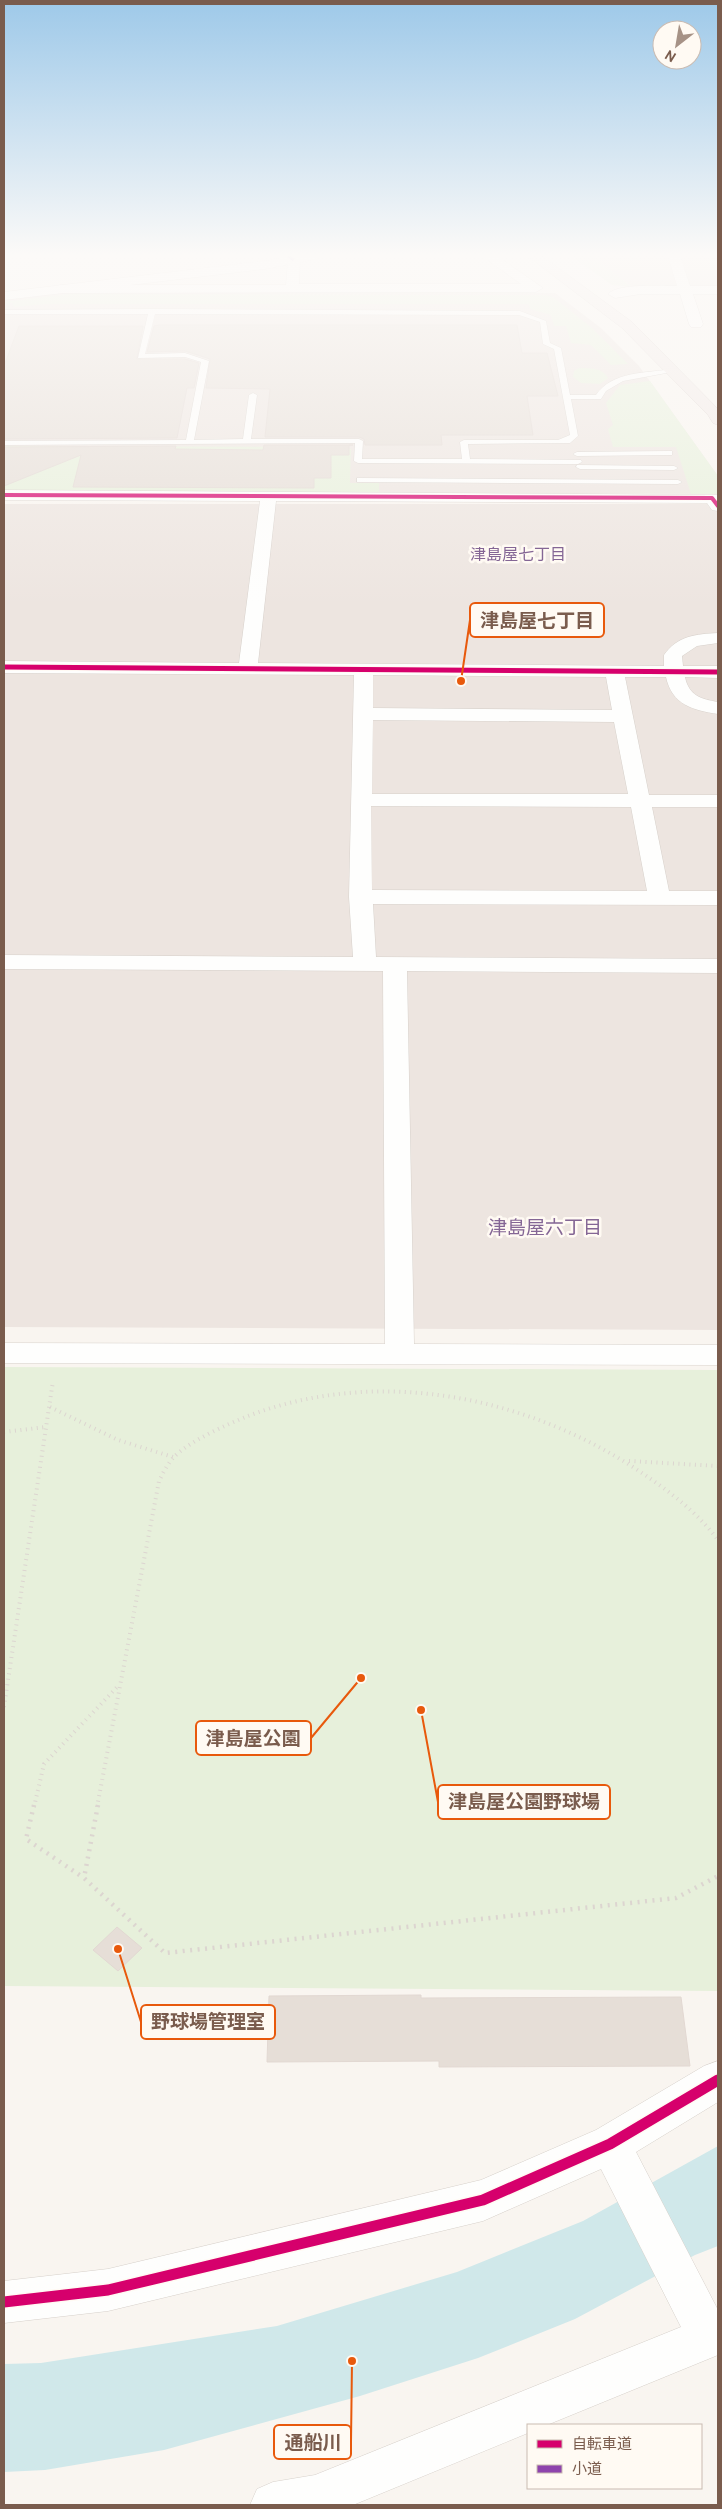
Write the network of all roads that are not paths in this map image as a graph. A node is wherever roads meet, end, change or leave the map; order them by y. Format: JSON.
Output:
{"nodes":[{"id":1,"x":203,"y":373,"type":"edge"},
{"id":2,"x":563,"y":373,"type":"edge"},
{"id":3,"x":658,"y":373,"type":"edge"},
{"id":4,"x":675,"y":373,"type":"edge"},
{"id":5,"x":253,"y":395,"type":"dead end"},
{"id":6,"x":566,"y":397,"type":"junction"},
{"id":7,"x":718,"y":420,"type":"edge"},
{"id":8,"x":574,"y":436,"type":"junction"},
{"id":9,"x":248,"y":440,"type":"junction"},
{"id":10,"x":4,"y":443,"type":"edge"},
{"id":11,"x":189,"y":443,"type":"junction"},
{"id":12,"x":669,"y":453,"type":"dead end"},
{"id":13,"x":466,"y":461,"type":"junction"},
{"id":14,"x":578,"y":461,"type":"junction"},
{"id":15,"x":674,"y":468,"type":"dead end"},
{"id":16,"x":360,"y":480,"type":"dead end"},
{"id":17,"x":678,"y":482,"type":"dead end"},
{"id":18,"x":582,"y":487,"type":"junction"},
{"id":19,"x":4,"y":495,"type":"edge"},
{"id":20,"x":269,"y":495,"type":"junction"},
{"id":21,"x":718,"y":506,"type":"edge"},
{"id":22,"x":718,"y":638,"type":"edge"},
{"id":23,"x":4,"y":667,"type":"edge"},
{"id":24,"x":248,"y":668,"type":"junction"},
{"id":25,"x":363,"y":669,"type":"junction"},
{"id":26,"x":614,"y":671,"type":"junction"},
{"id":27,"x":674,"y":672,"type":"junction"},
{"id":28,"x":718,"y":672,"type":"edge"},
{"id":29,"x":718,"y":708,"type":"edge"},
{"id":30,"x":365,"y":714,"type":"junction"},
{"id":31,"x":623,"y":716,"type":"junction"},
{"id":32,"x":361,"y":800,"type":"junction"},
{"id":33,"x":640,"y":801,"type":"junction"},
{"id":34,"x":718,"y":801,"type":"edge"},
{"id":35,"x":360,"y":896,"type":"junction"},
{"id":36,"x":659,"y":897,"type":"junction"},
{"id":37,"x":718,"y":898,"type":"edge"},
{"id":38,"x":4,"y":962,"type":"edge"},
{"id":39,"x":365,"y":963,"type":"junction"},
{"id":40,"x":395,"y":964,"type":"junction"},
{"id":41,"x":718,"y":966,"type":"edge"},
{"id":42,"x":4,"y":1353,"type":"edge"},
{"id":43,"x":400,"y":1355,"type":"junction"},
{"id":44,"x":718,"y":1355,"type":"edge"},
{"id":45,"x":718,"y":2080,"type":"edge"},
{"id":46,"x":610,"y":2144,"type":"junction"},
{"id":47,"x":4,"y":2302,"type":"edge"},
{"id":48,"x":714,"y":2335,"type":"edge"},
{"id":49,"x":274,"y":2505,"type":"edge"}],
"edges":[{"from":1,"to":11,"type":"lane"},
{"from":2,"to":6,"type":"lane"},
{"from":3,"to":6,"type":"lane"},
{"from":4,"to":7,"type":"highway"},
{"from":5,"to":9,"type":"lane"},
{"from":6,"to":8,"type":"lane"},
{"from":8,"to":13,"type":"lane"},
{"from":8,"to":14,"type":"lane"},
{"from":9,"to":11,"type":"lane"},
{"from":9,"to":13,"type":"lane"},
{"from":10,"to":11,"type":"lane"},
{"from":12,"to":14,"type":"lane"},
{"from":13,"to":14,"type":"lane"},
{"from":14,"to":15,"type":"lane"},
{"from":14,"to":18,"type":"lane"},
{"from":16,"to":18,"type":"lane"},
{"from":17,"to":18,"type":"lane"},
{"from":18,"to":20,"type":"street"},
{"from":18,"to":21,"type":"street"},
{"from":19,"to":20,"type":"street"},
{"from":20,"to":24,"type":"street"},
{"from":22,"to":27,"type":"street"},
{"from":23,"to":24,"type":"street"},
{"from":24,"to":25,"type":"street"},
{"from":25,"to":26,"type":"street"},
{"from":25,"to":30,"type":"street"},
{"from":26,"to":27,"type":"street"},
{"from":26,"to":31,"type":"street"},
{"from":27,"to":28,"type":"street"},
{"from":27,"to":29,"type":"street"},
{"from":30,"to":31,"type":"street"},
{"from":30,"to":32,"type":"street"},
{"from":31,"to":33,"type":"street"},
{"from":32,"to":33,"type":"street"},
{"from":32,"to":35,"type":"street"},
{"from":33,"to":34,"type":"street"},
{"from":33,"to":36,"type":"street"},
{"from":35,"to":36,"type":"street"},
{"from":35,"to":39,"type":"street"},
{"from":36,"to":37,"type":"street"},
{"from":38,"to":39,"type":"street"},
{"from":39,"to":40,"type":"street"},
{"from":40,"to":41,"type":"street"},
{"from":40,"to":43,"type":"street"},
{"from":42,"to":43,"type":"street"},
{"from":43,"to":44,"type":"street"},
{"from":45,"to":46,"type":"street"},
{"from":46,"to":47,"type":"street"},
{"from":46,"to":48,"type":"street"},
{"from":48,"to":49,"type":"street"}]}
